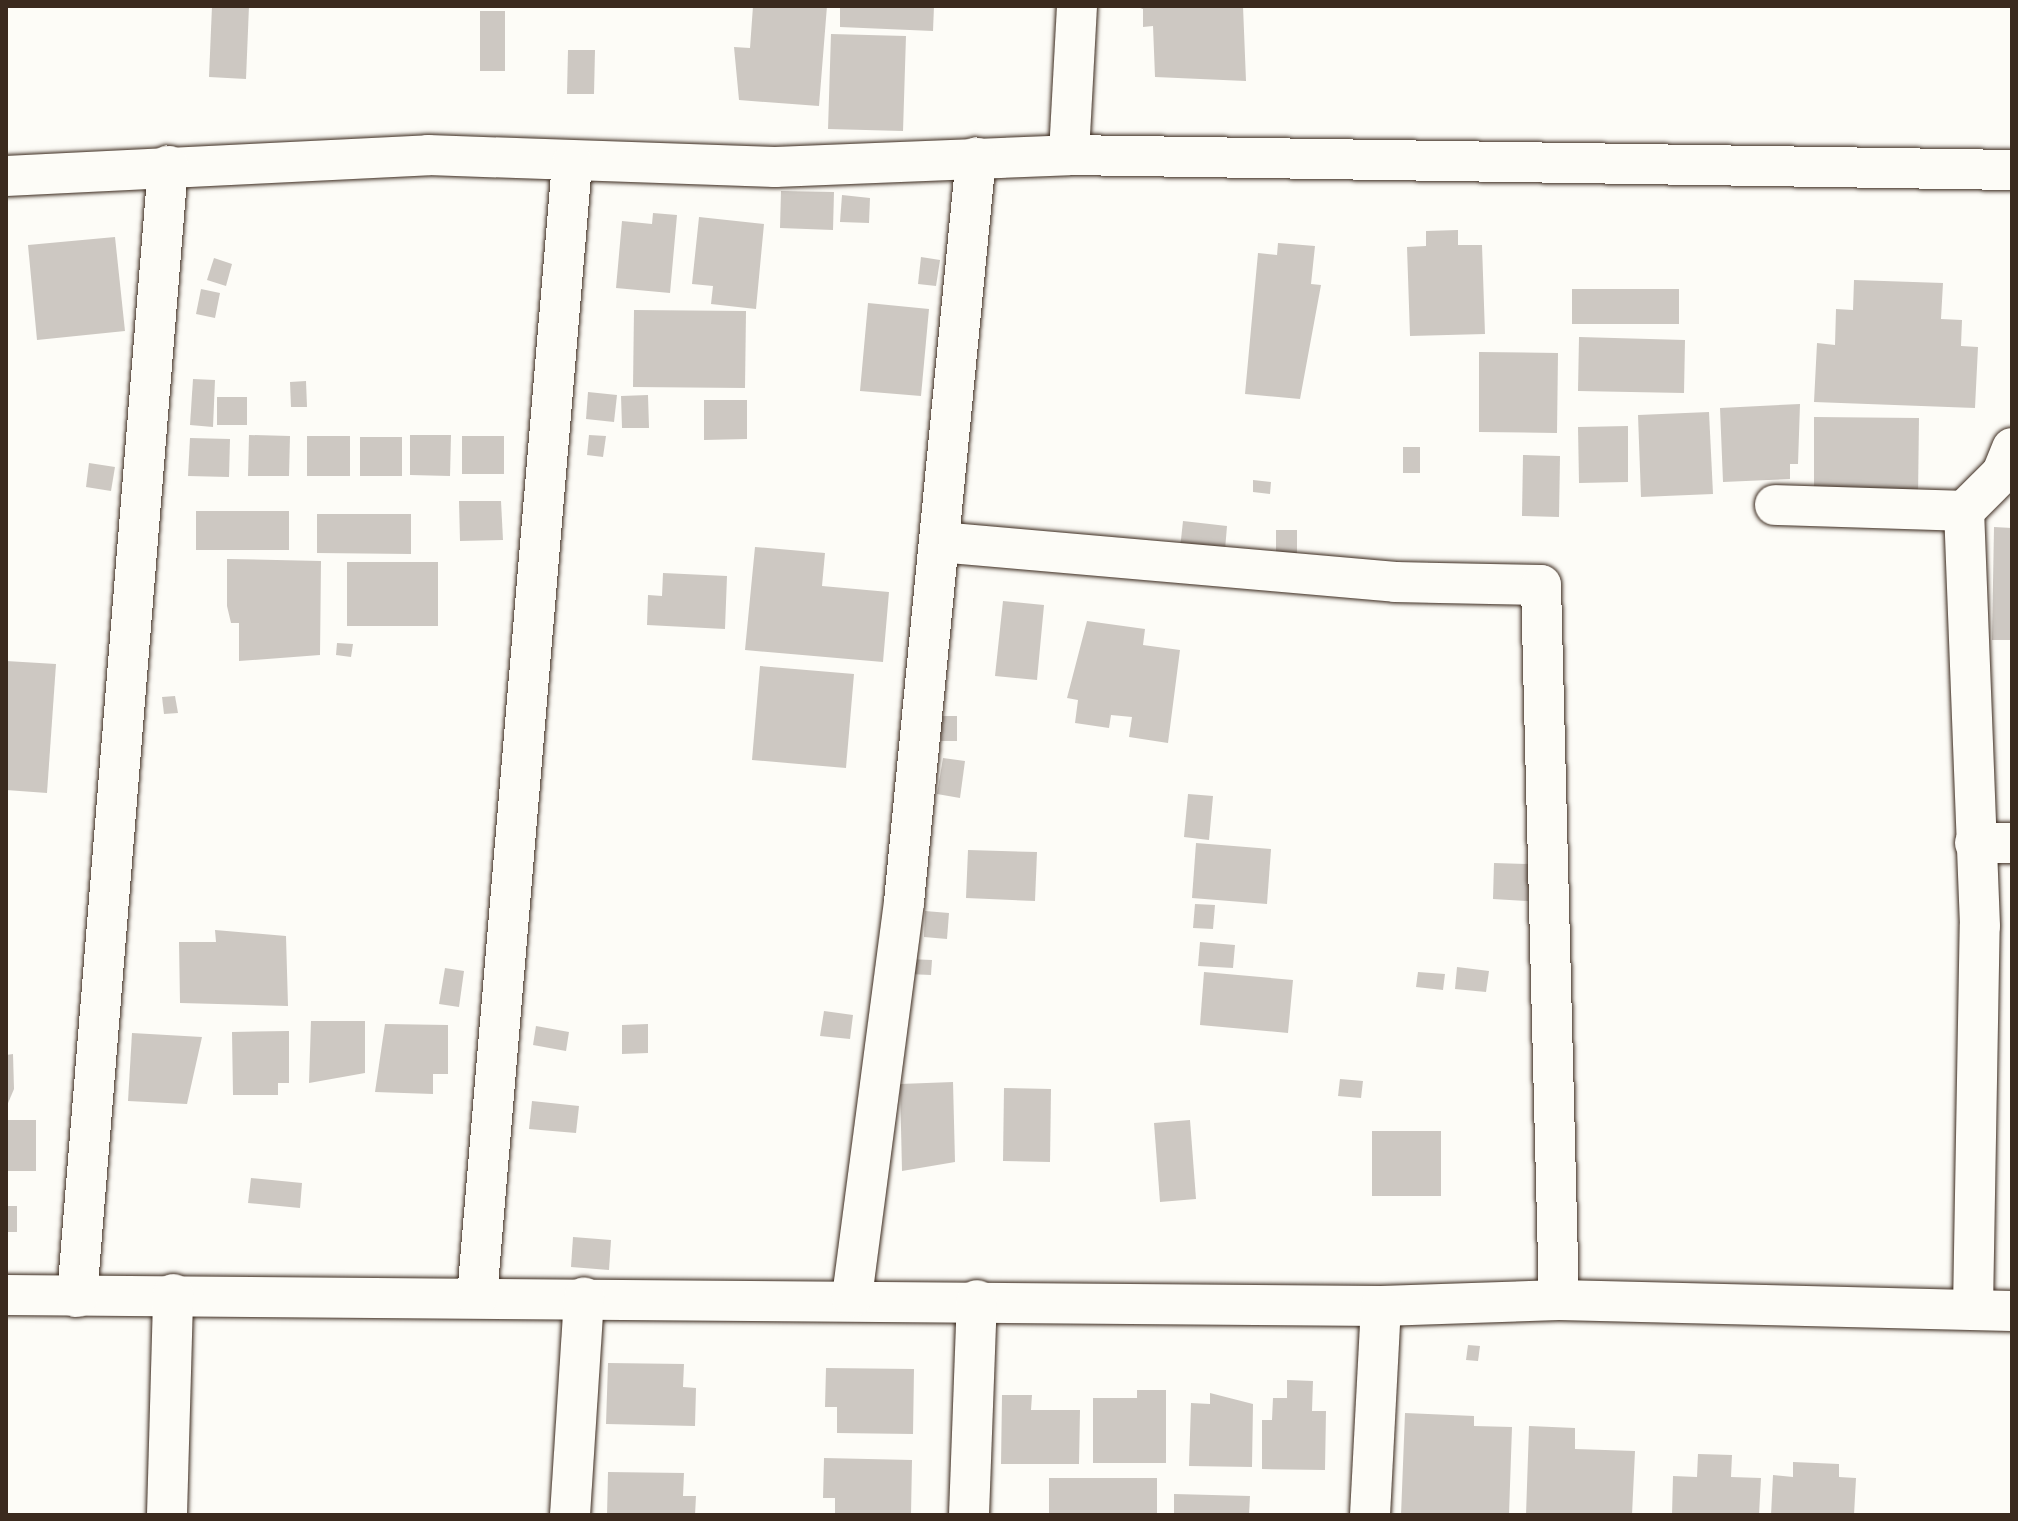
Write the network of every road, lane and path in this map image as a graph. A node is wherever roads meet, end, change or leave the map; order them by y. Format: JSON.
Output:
{"nodes":[{"id":1,"x":1077,"y":6,"type":"edge"},
{"id":2,"x":1069,"y":155,"type":"junction"},
{"id":3,"x":976,"y":157,"type":"junction"},
{"id":4,"x":572,"y":163,"type":"junction"},
{"id":5,"x":168,"y":166,"type":"junction"},
{"id":6,"x":2012,"y":170,"type":"edge"},
{"id":7,"x":6,"y":176,"type":"edge"},
{"id":8,"x":2012,"y":448,"type":"edge"},
{"id":9,"x":1775,"y":505,"type":"dead end"},
{"id":10,"x":1964,"y":511,"type":"junction"},
{"id":11,"x":939,"y":542,"type":"junction"},
{"id":12,"x":1993,"y":843,"type":"edge"},
{"id":13,"x":173,"y":1294,"type":"junction"},
{"id":14,"x":6,"y":1295,"type":"edge"},
{"id":15,"x":77,"y":1297,"type":"junction"},
{"id":16,"x":477,"y":1297,"type":"junction"},
{"id":17,"x":584,"y":1297,"type":"junction"},
{"id":18,"x":852,"y":1297,"type":"junction"},
{"id":19,"x":977,"y":1300,"type":"junction"},
{"id":20,"x":1559,"y":1300,"type":"junction"},
{"id":21,"x":1381,"y":1306,"type":"junction"},
{"id":22,"x":1973,"y":1309,"type":"junction"},
{"id":23,"x":2012,"y":1311,"type":"edge"},
{"id":24,"x":167,"y":1515,"type":"edge"},
{"id":25,"x":570,"y":1515,"type":"edge"},
{"id":26,"x":969,"y":1515,"type":"edge"},
{"id":27,"x":1370,"y":1515,"type":"edge"}],
"edges":[{"from":1,"to":2,"type":"street"},
{"from":2,"to":3,"type":"street"},
{"from":2,"to":6,"type":"street"},
{"from":3,"to":4,"type":"street"},
{"from":3,"to":11,"type":"street"},
{"from":4,"to":5,"type":"street"},
{"from":4,"to":16,"type":"street"},
{"from":5,"to":7,"type":"street"},
{"from":5,"to":15,"type":"street"},
{"from":8,"to":10,"type":"street"},
{"from":9,"to":10,"type":"street"},
{"from":10,"to":12,"type":"street"},
{"from":11,"to":18,"type":"street"},
{"from":11,"to":20,"type":"street"},
{"from":12,"to":22,"type":"street"},
{"from":13,"to":15,"type":"street"},
{"from":13,"to":16,"type":"street"},
{"from":13,"to":24,"type":"street"},
{"from":14,"to":15,"type":"street"},
{"from":16,"to":17,"type":"street"},
{"from":17,"to":18,"type":"street"},
{"from":17,"to":25,"type":"street"},
{"from":18,"to":19,"type":"street"},
{"from":19,"to":21,"type":"street"},
{"from":19,"to":26,"type":"street"},
{"from":20,"to":21,"type":"street"},
{"from":20,"to":22,"type":"street"},
{"from":21,"to":27,"type":"street"},
{"from":22,"to":23,"type":"street"}]}
